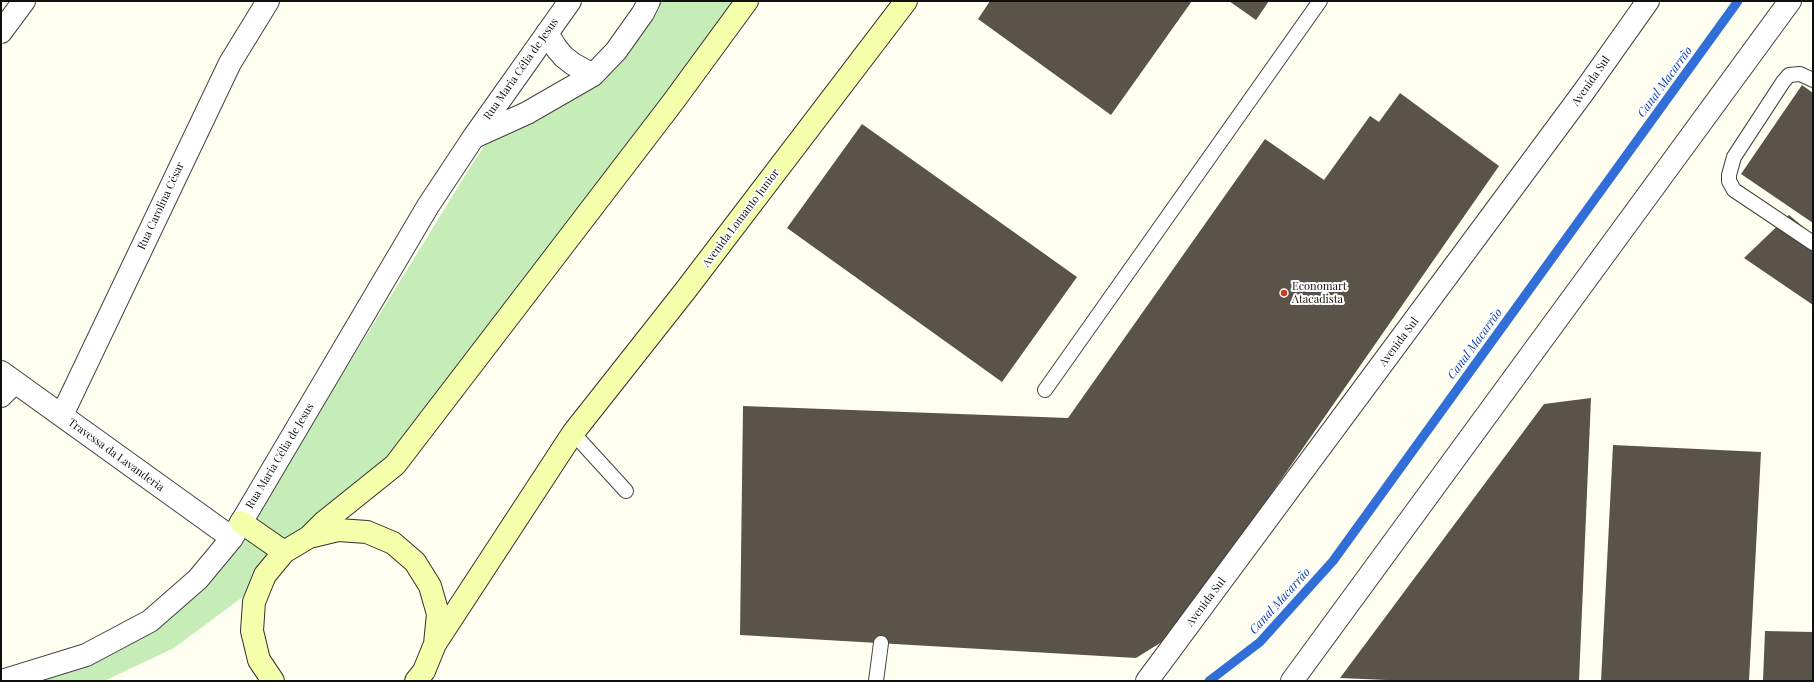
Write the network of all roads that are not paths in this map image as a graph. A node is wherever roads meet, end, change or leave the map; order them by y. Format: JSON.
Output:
{"nodes":[{"id":1,"x":24,"y":1,"type":"edge"},
{"id":2,"x":268,"y":1,"type":"edge"},
{"id":3,"x":570,"y":1,"type":"edge"},
{"id":4,"x":649,"y":1,"type":"edge"},
{"id":5,"x":747,"y":1,"type":"edge"},
{"id":6,"x":906,"y":1,"type":"edge"},
{"id":7,"x":1320,"y":1,"type":"edge"},
{"id":8,"x":1648,"y":1,"type":"edge"},
{"id":9,"x":1790,"y":1,"type":"edge"},
{"id":10,"x":1,"y":32,"type":"edge"},
{"id":11,"x":547,"y":33,"type":"junction"},
{"id":12,"x":593,"y":75,"type":"junction"},
{"id":13,"x":1813,"y":80,"type":"edge"},
{"id":14,"x":473,"y":138,"type":"junction"},
{"id":15,"x":1813,"y":243,"type":"edge"},
{"id":16,"x":6,"y":383,"type":"edge"},
{"id":17,"x":1045,"y":390,"type":"dead end"},
{"id":18,"x":62,"y":415,"type":"junction"},
{"id":19,"x":573,"y":433,"type":"junction"},
{"id":20,"x":626,"y":491,"type":"dead end"},
{"id":21,"x":236,"y":530,"type":"junction"},
{"id":22,"x":309,"y":537,"type":"junction"},
{"id":23,"x":284,"y":552,"type":"junction"},
{"id":24,"x":881,"y":643,"type":"dead end"},
{"id":25,"x":435,"y":644,"type":"junction"},
{"id":26,"x":2,"y":681,"type":"edge"},
{"id":27,"x":273,"y":681,"type":"edge"},
{"id":28,"x":416,"y":681,"type":"edge"},
{"id":29,"x":876,"y":681,"type":"edge"},
{"id":30,"x":1147,"y":681,"type":"edge"},
{"id":31,"x":1292,"y":681,"type":"edge"}],
"edges":[{"from":1,"to":10,"type":"street"},
{"from":2,"to":18,"type":"street","name":"Rua Carolina César"},
{"from":3,"to":11,"type":"street","name":"Rua Maria Célia de Jesus"},
{"from":4,"to":12,"type":"street","name":"Rua Maria Célia de Jesus"},
{"from":5,"to":22,"type":"main road"},
{"from":6,"to":19,"type":"main road","name":"Avenida Lomanto Junior"},
{"from":7,"to":17,"type":"lane"},
{"from":8,"to":30,"type":"street","name":"Avenida Sul"},
{"from":9,"to":31,"type":"street"},
{"from":11,"to":12,"type":"street"},
{"from":11,"to":14,"type":"street","name":"Rua Maria Célia de Jesus"},
{"from":12,"to":14,"type":"street","name":"Rua Maria Célia de Jesus"},
{"from":13,"to":15,"type":"lane"},
{"from":14,"to":21,"type":"street","name":"Rua Maria Célia de Jesus"},
{"from":16,"to":18,"type":"street","name":"Travessa da Lavanderia"},
{"from":18,"to":21,"type":"street","name":"Travessa da Lavanderia"},
{"from":19,"to":20,"type":"lane"},
{"from":19,"to":25,"type":"main road","name":"Avenida Lomanto Junior"},
{"from":21,"to":23,"type":"main road"},
{"from":21,"to":26,"type":"street","name":"Rua Maria Célia de Jesus"},
{"from":22,"to":23,"type":"main road"},
{"from":22,"to":25,"type":"main road"},
{"from":23,"to":27,"type":"main road"},
{"from":24,"to":29,"type":"lane"},
{"from":25,"to":28,"type":"main road"}]}
